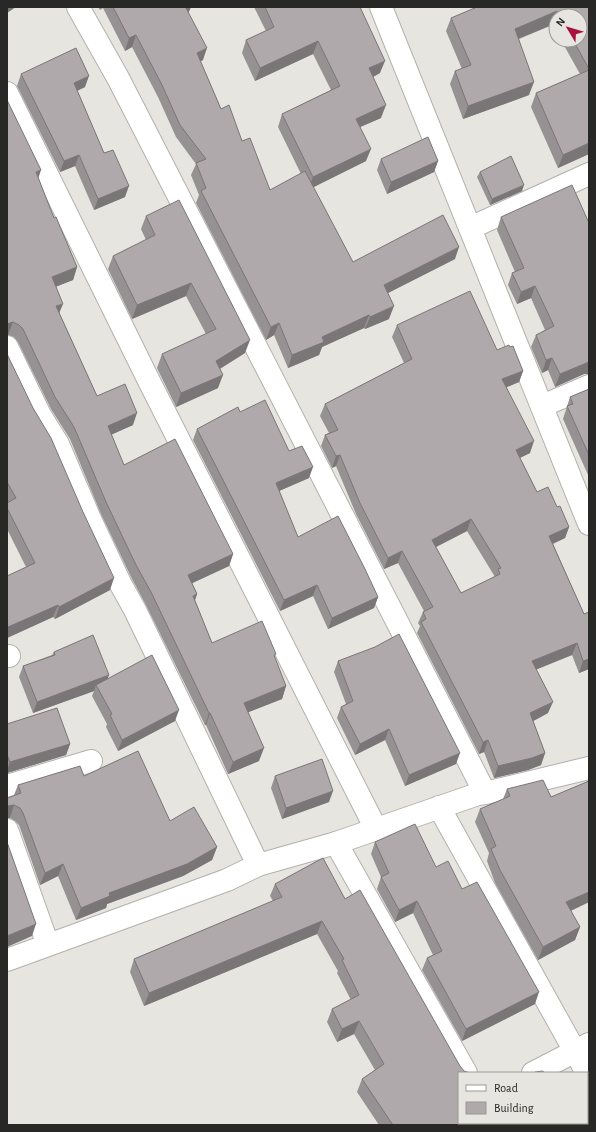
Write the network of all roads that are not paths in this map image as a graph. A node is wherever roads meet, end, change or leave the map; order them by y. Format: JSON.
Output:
{"nodes":[{"id":1,"x":78,"y":7,"type":"edge"},
{"id":2,"x":382,"y":7,"type":"edge"},
{"id":3,"x":7,"y":93,"type":"edge"},
{"id":4,"x":589,"y":174,"type":"edge"},
{"id":5,"x":470,"y":228,"type":"junction"},
{"id":6,"x":7,"y":347,"type":"edge"},
{"id":7,"x":589,"y":386,"type":"edge"},
{"id":8,"x":542,"y":406,"type":"junction"},
{"id":9,"x":589,"y":524,"type":"edge"},
{"id":10,"x":91,"y":762,"type":"dead end"},
{"id":11,"x":589,"y":768,"type":"edge"},
{"id":12,"x":7,"y":786,"type":"edge"},
{"id":13,"x":485,"y":793,"type":"junction"},
{"id":14,"x":439,"y":808,"type":"junction"},
{"id":15,"x":376,"y":829,"type":"junction"},
{"id":16,"x":7,"y":830,"type":"edge"},
{"id":17,"x":336,"y":843,"type":"junction"},
{"id":18,"x":258,"y":865,"type":"junction"},
{"id":19,"x":48,"y":945,"type":"junction"},
{"id":20,"x":7,"y":960,"type":"edge"},
{"id":21,"x":582,"y":1047,"type":"edge"},
{"id":22,"x":465,"y":1072,"type":"edge"},
{"id":23,"x":535,"y":1072,"type":"edge"},
{"id":24,"x":587,"y":1072,"type":"edge"}],
"edges":[{"from":1,"to":13,"type":"street"},
{"from":2,"to":5,"type":"street"},
{"from":3,"to":15,"type":"street"},
{"from":4,"to":5,"type":"street"},
{"from":5,"to":8,"type":"street"},
{"from":6,"to":18,"type":"street"},
{"from":7,"to":8,"type":"street"},
{"from":8,"to":9,"type":"street"},
{"from":10,"to":12,"type":"street"},
{"from":11,"to":13,"type":"street"},
{"from":13,"to":14,"type":"street"},
{"from":14,"to":15,"type":"street"},
{"from":14,"to":21,"type":"street"},
{"from":15,"to":17,"type":"street"},
{"from":16,"to":19,"type":"street"},
{"from":17,"to":18,"type":"street"},
{"from":17,"to":22,"type":"street"},
{"from":18,"to":19,"type":"street"},
{"from":19,"to":20,"type":"street"},
{"from":21,"to":23,"type":"street"},
{"from":21,"to":24,"type":"street"}]}
